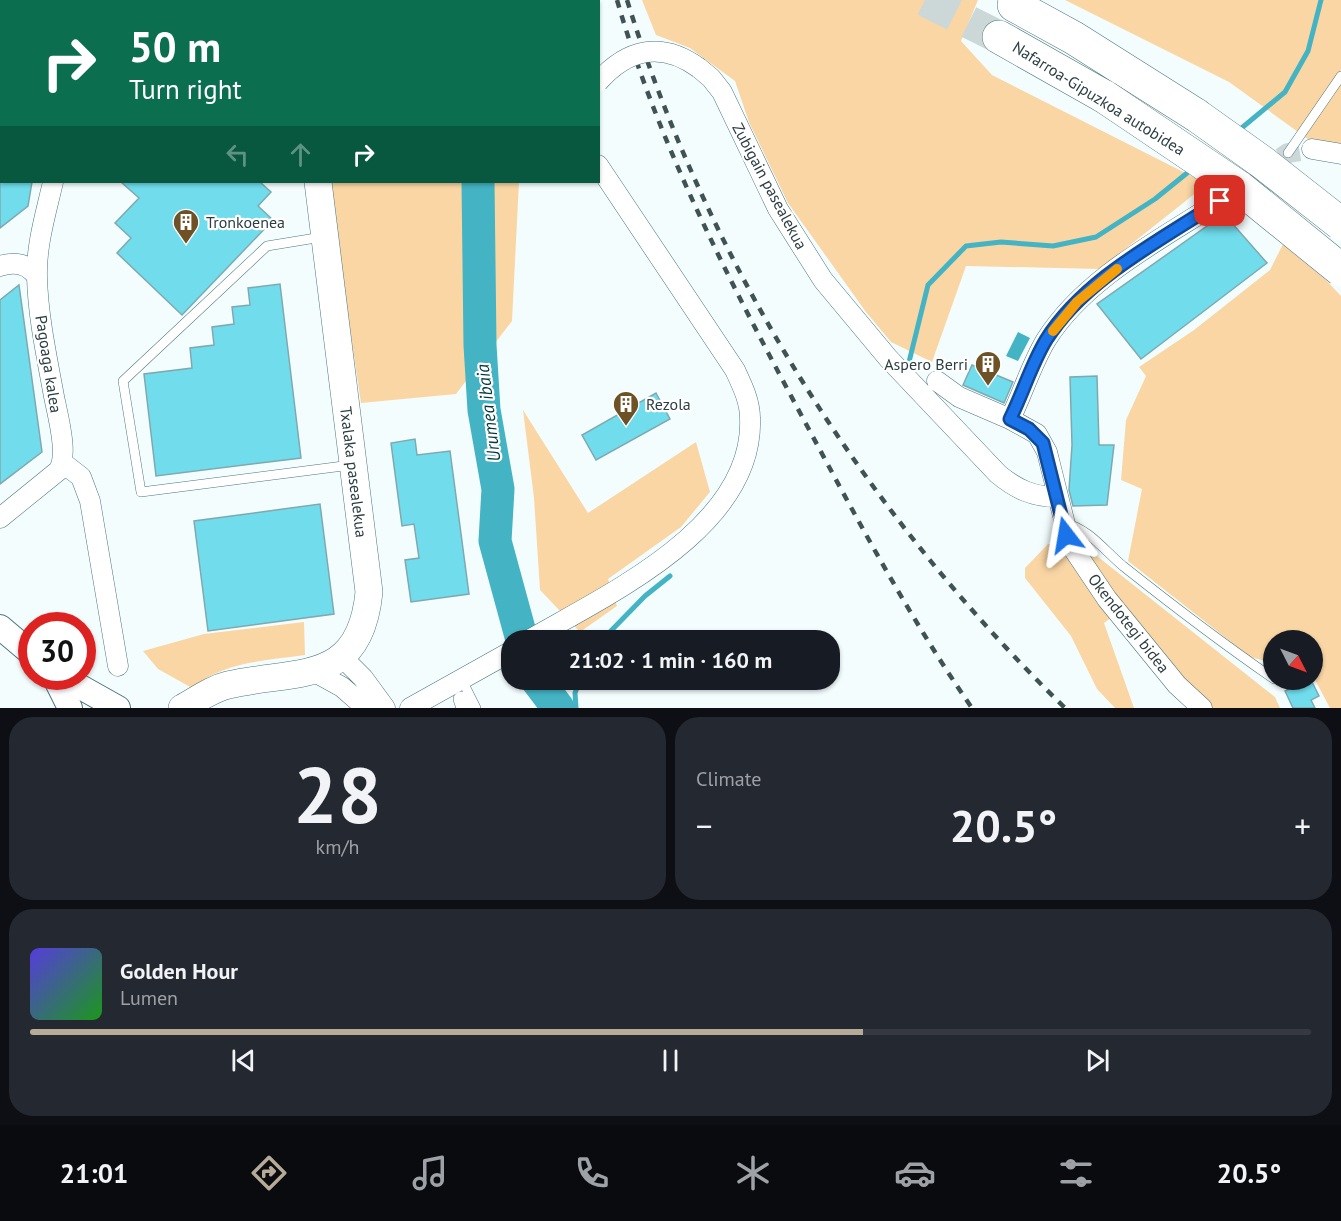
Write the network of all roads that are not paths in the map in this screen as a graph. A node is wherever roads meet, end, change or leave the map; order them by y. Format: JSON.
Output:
{"nodes":[{"id":1,"x":1014,"y":5,"type":"tunnel mouth"},
{"id":2,"x":999,"y":37,"type":"tunnel mouth"},
{"id":3,"x":1341,"y":76,"type":"edge"},
{"id":4,"x":600,"y":80,"type":"edge"},
{"id":5,"x":1312,"y":149,"type":"tunnel mouth"},
{"id":6,"x":1288,"y":153,"type":"dead end"},
{"id":7,"x":1341,"y":154,"type":"edge"},
{"id":8,"x":600,"y":168,"type":"edge"},
{"id":9,"x":53,"y":183,"type":"edge"},
{"id":10,"x":318,"y":183,"type":"edge"},
{"id":11,"x":1220,"y":201,"type":"tunnel mouth"},
{"id":12,"x":1341,"y":224,"type":"edge"},
{"id":13,"x":324,"y":237,"type":"junction"},
{"id":14,"x":0,"y":266,"type":"edge"},
{"id":15,"x":1341,"y":270,"type":"edge"},
{"id":16,"x":37,"y":277,"type":"junction"},
{"id":17,"x":937,"y":381,"type":"dead end"},
{"id":18,"x":1010,"y":419,"type":"junction"},
{"id":19,"x":63,"y":463,"type":"junction"},
{"id":20,"x":353,"y":465,"type":"junction"},
{"id":21,"x":1057,"y":497,"type":"junction"},
{"id":22,"x":0,"y":518,"type":"edge"},
{"id":23,"x":1063,"y":522,"type":"junction"},
{"id":24,"x":0,"y":627,"type":"edge"},
{"id":25,"x":546,"y":630,"type":"edge"},
{"id":26,"x":18,"y":642,"type":"edge"},
{"id":27,"x":342,"y":657,"type":"junction"},
{"id":28,"x":501,"y":660,"type":"edge"},
{"id":29,"x":118,"y":666,"type":"dead end"},
{"id":30,"x":313,"y":671,"type":"junction"},
{"id":31,"x":1263,"y":672,"type":"edge"},
{"id":32,"x":247,"y":682,"type":"junction"},
{"id":33,"x":61,"y":690,"type":"edge"},
{"id":34,"x":86,"y":690,"type":"edge"},
{"id":35,"x":464,"y":690,"type":"edge"},
{"id":36,"x":70,"y":708,"type":"edge"},
{"id":37,"x":118,"y":708,"type":"edge"},
{"id":38,"x":182,"y":708,"type":"edge"},
{"id":39,"x":214,"y":708,"type":"edge"},
{"id":40,"x":366,"y":708,"type":"edge"},
{"id":41,"x":385,"y":708,"type":"edge"},
{"id":42,"x":410,"y":708,"type":"edge"},
{"id":43,"x":476,"y":708,"type":"edge"},
{"id":44,"x":1202,"y":708,"type":"edge"}],
"edges":[{"from":1,"to":12,"type":"highway","bridge":true},
{"from":2,"to":15,"type":"highway","name":"Nafarroa-Gipuzkoa autobidea","bridge":true},
{"from":3,"to":6,"type":"lane"},
{"from":4,"to":21,"type":"street","name":"Zubigain pasealekua","bridge":true},
{"from":5,"to":7,"type":"street"},
{"from":8,"to":25,"type":"street"},
{"from":9,"to":16,"type":"street","name":"Pagoaga kalea"},
{"from":10,"to":13,"type":"main road","name":"Txalaka pasealekua"},
{"from":11,"to":18,"type":"street"},
{"from":13,"to":20,"type":"main road","name":"Txalaka pasealekua"},
{"from":13,"to":20,"type":"lane"},
{"from":14,"to":16,"type":"street"},
{"from":16,"to":19,"type":"street","name":"Pagoaga kalea"},
{"from":17,"to":18,"type":"street","name":"Okendotegi bidea"},
{"from":18,"to":21,"type":"street","name":"Okendotegi bidea"},
{"from":19,"to":22,"type":"street"},
{"from":19,"to":29,"type":"street"},
{"from":20,"to":27,"type":"main road","name":"Txalaka pasealekua"},
{"from":21,"to":23,"type":"street","name":"Okendotegi bidea"},
{"from":23,"to":31,"type":"lane"},
{"from":23,"to":44,"type":"street","name":"Okendotegi bidea"},
{"from":24,"to":26,"type":"street"},
{"from":27,"to":30,"type":"main road","name":"Txalaka pasealekua"},
{"from":27,"to":41,"type":"street"},
{"from":28,"to":35,"type":"street"},
{"from":30,"to":32,"type":"main road","name":"Txalaka pasealekua"},
{"from":30,"to":40,"type":"street"},
{"from":32,"to":38,"type":"main road","name":"Txalaka pasealekua"},
{"from":32,"to":39,"type":"main road","name":"Txalaka pasealekua"},
{"from":33,"to":36,"type":"street"},
{"from":34,"to":37,"type":"street"},
{"from":35,"to":42,"type":"street"},
{"from":35,"to":43,"type":"lane"}]}
